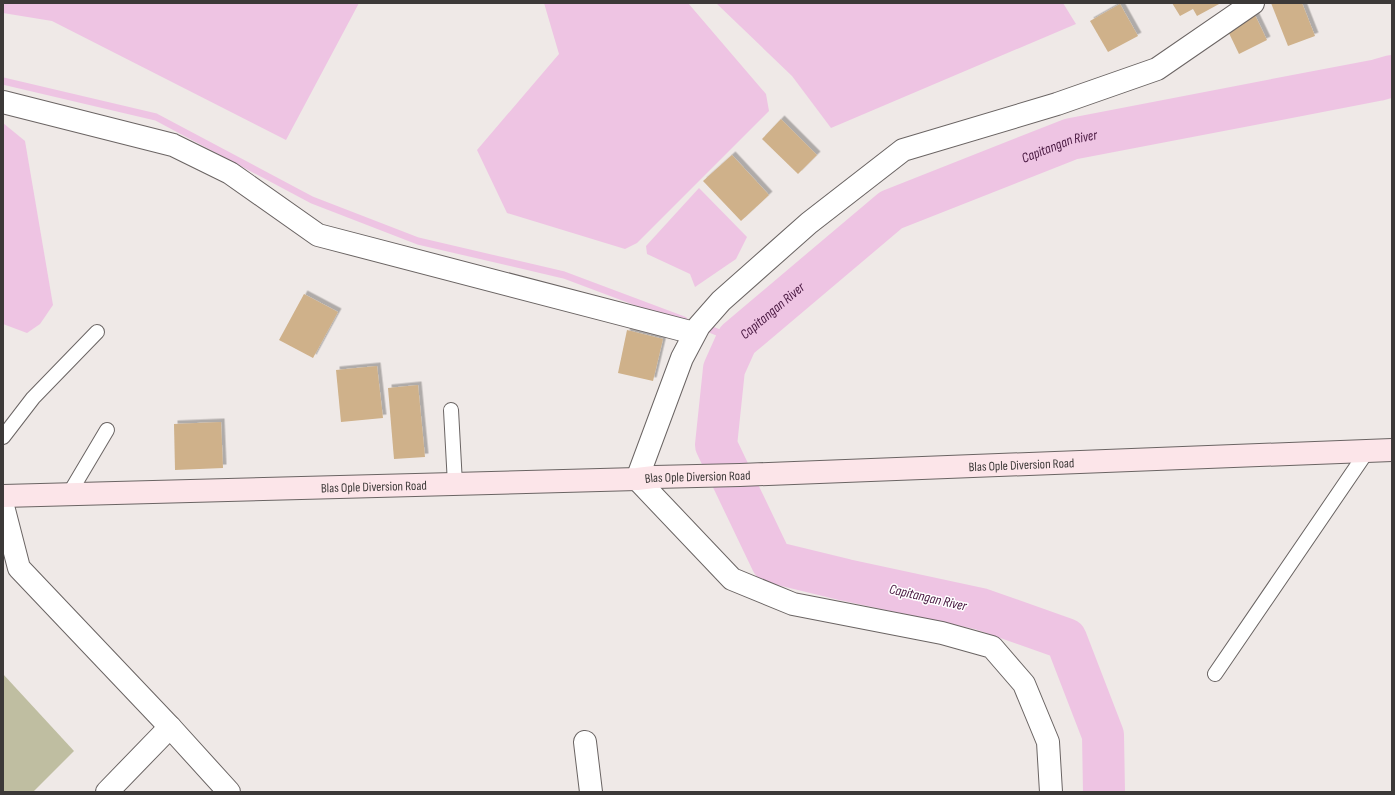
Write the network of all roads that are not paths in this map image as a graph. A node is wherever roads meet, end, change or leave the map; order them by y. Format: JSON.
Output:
{"nodes":[{"id":1,"x":1253,"y":3,"type":"edge"},
{"id":2,"x":3,"y":102,"type":"edge"},
{"id":3,"x":696,"y":330,"type":"junction"},
{"id":4,"x":97,"y":332,"type":"dead end"},
{"id":5,"x":451,"y":410,"type":"dead end"},
{"id":6,"x":108,"y":430,"type":"dead end"},
{"id":7,"x":3,"y":437,"type":"edge"},
{"id":8,"x":1368,"y":450,"type":"junction"},
{"id":9,"x":1392,"y":450,"type":"edge"},
{"id":10,"x":646,"y":478,"type":"junction"},
{"id":11,"x":455,"y":484,"type":"junction"},
{"id":12,"x":69,"y":494,"type":"junction"},
{"id":13,"x":3,"y":496,"type":"edge"},
{"id":14,"x":3,"y":506,"type":"edge"},
{"id":15,"x":1215,"y":674,"type":"dead end"},
{"id":16,"x":170,"y":727,"type":"junction"},
{"id":17,"x":585,"y":742,"type":"dead end"},
{"id":18,"x":107,"y":792,"type":"edge"},
{"id":19,"x":229,"y":792,"type":"edge"},
{"id":20,"x":591,"y":792,"type":"edge"},
{"id":21,"x":1051,"y":792,"type":"edge"}],
"edges":[{"from":1,"to":3,"type":"street"},
{"from":2,"to":3,"type":"street"},
{"from":3,"to":10,"type":"street"},
{"from":4,"to":7,"type":"lane"},
{"from":5,"to":11,"type":"lane"},
{"from":6,"to":12,"type":"lane"},
{"from":8,"to":9,"type":"main road","name":"Blas Ople Diversion Road"},
{"from":8,"to":10,"type":"main road","name":"Blas Ople Diversion Road"},
{"from":8,"to":15,"type":"lane"},
{"from":10,"to":11,"type":"main road","name":"Blas Ople Diversion Road"},
{"from":10,"to":21,"type":"street"},
{"from":11,"to":12,"type":"main road","name":"Blas Ople Diversion Road"},
{"from":12,"to":13,"type":"main road","name":"Blas Ople Diversion Road"},
{"from":14,"to":16,"type":"street"},
{"from":16,"to":18,"type":"street"},
{"from":16,"to":19,"type":"street"},
{"from":17,"to":20,"type":"street"}]}
